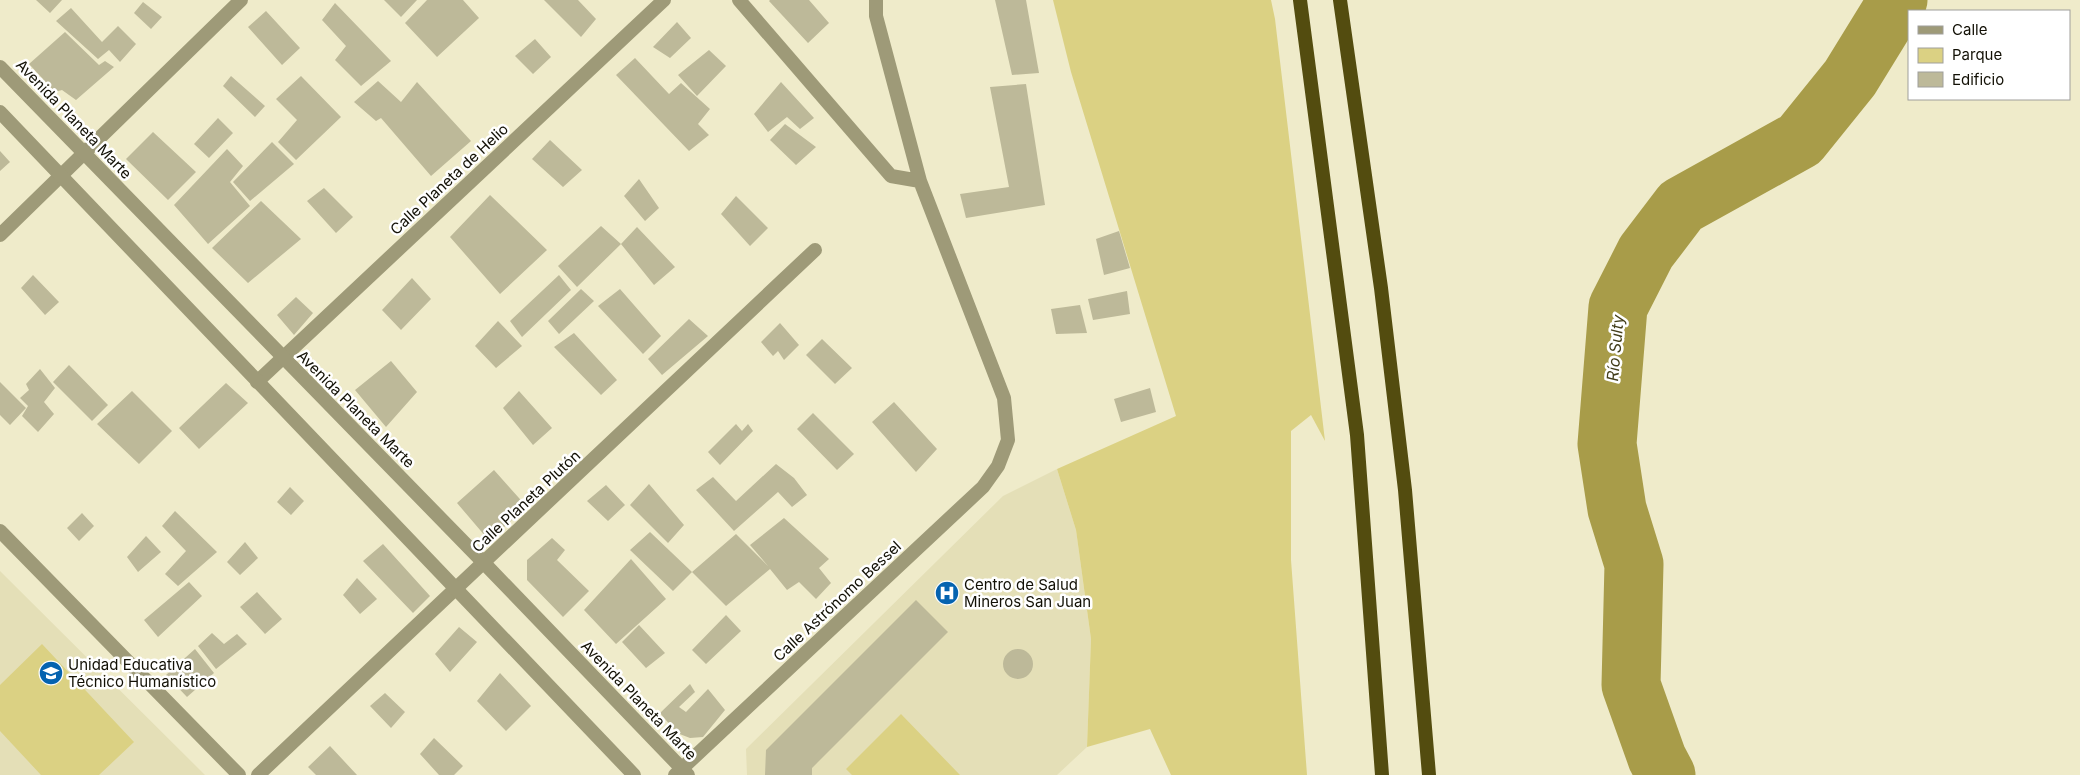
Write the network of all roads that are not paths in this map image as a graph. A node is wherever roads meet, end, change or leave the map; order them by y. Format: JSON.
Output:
{"nodes":[{"id":1,"x":241,"y":0,"type":"edge"},
{"id":2,"x":664,"y":0,"type":"edge"},
{"id":3,"x":739,"y":0,"type":"edge"},
{"id":4,"x":876,"y":0,"type":"edge"},
{"id":5,"x":1300,"y":0,"type":"edge"},
{"id":6,"x":1340,"y":0,"type":"edge"},
{"id":7,"x":0,"y":67,"type":"edge"},
{"id":8,"x":0,"y":112,"type":"edge"},
{"id":9,"x":84,"y":154,"type":"junction"},
{"id":10,"x":62,"y":176,"type":"junction"},
{"id":11,"x":920,"y":181,"type":"junction"},
{"id":12,"x":0,"y":235,"type":"edge"},
{"id":13,"x":815,"y":250,"type":"dead end"},
{"id":14,"x":282,"y":358,"type":"junction"},
{"id":15,"x":257,"y":382,"type":"junction"},
{"id":16,"x":0,"y":531,"type":"edge"},
{"id":17,"x":484,"y":563,"type":"junction"},
{"id":18,"x":457,"y":589,"type":"junction"},
{"id":19,"x":682,"y":773,"type":"edge"},
{"id":20,"x":239,"y":775,"type":"edge"},
{"id":21,"x":258,"y":775,"type":"edge"},
{"id":22,"x":634,"y":775,"type":"edge"},
{"id":23,"x":1382,"y":775,"type":"edge"},
{"id":24,"x":1429,"y":775,"type":"edge"}],
"edges":[{"from":1,"to":9,"type":"street"},
{"from":2,"to":14,"type":"street","name":"Calle Planeta de Helio"},
{"from":3,"to":11,"type":"street"},
{"from":4,"to":11,"type":"street"},
{"from":5,"to":23,"type":"highway"},
{"from":6,"to":24,"type":"highway"},
{"from":7,"to":9,"type":"street","name":"Avenida Planeta Marte"},
{"from":8,"to":10,"type":"street"},
{"from":9,"to":10,"type":"street"},
{"from":9,"to":14,"type":"street","name":"Avenida Planeta Marte"},
{"from":10,"to":12,"type":"street"},
{"from":10,"to":15,"type":"street"},
{"from":11,"to":19,"type":"street","name":"Calle Astrónomo Bessel"},
{"from":13,"to":17,"type":"street","name":"Calle Planeta Plutón"},
{"from":14,"to":15,"type":"street","name":"Calle Planeta de Helio"},
{"from":14,"to":17,"type":"street","name":"Avenida Planeta Marte"},
{"from":15,"to":18,"type":"street"},
{"from":16,"to":20,"type":"street"},
{"from":17,"to":18,"type":"street","name":"Calle Planeta Plutón"},
{"from":17,"to":19,"type":"street","name":"Avenida Planeta Marte"},
{"from":18,"to":21,"type":"street","name":"Calle Planeta Plutón"},
{"from":18,"to":22,"type":"street"}]}
